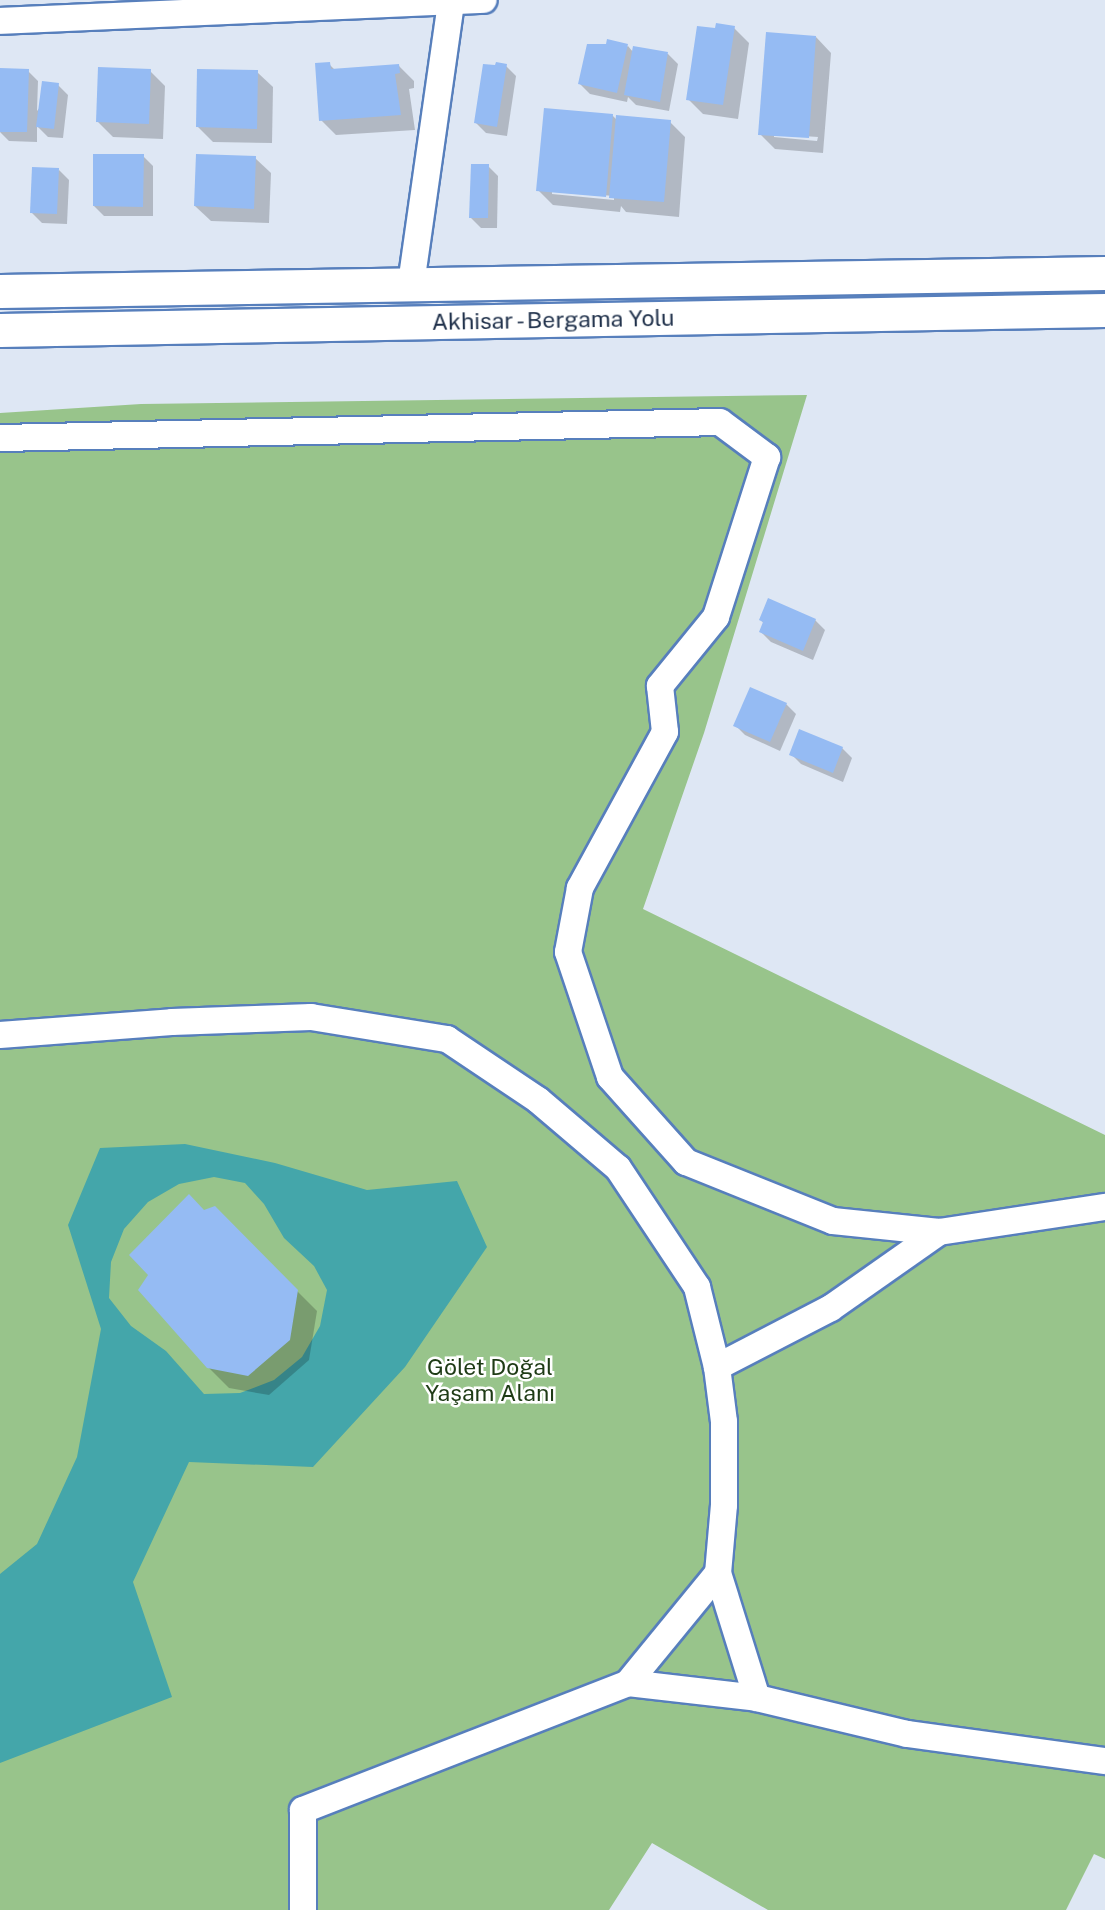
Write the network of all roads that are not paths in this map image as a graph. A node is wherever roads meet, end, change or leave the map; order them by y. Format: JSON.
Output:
{"nodes":[{"id":1,"x":484,"y":0,"type":"edge"},
{"id":2,"x":451,"y":4,"type":"junction"},
{"id":3,"x":38,"y":10,"type":"edge"},
{"id":4,"x":0,"y":20,"type":"edge"},
{"id":5,"x":1105,"y":273,"type":"edge"},
{"id":6,"x":411,"y":284,"type":"junction"},
{"id":7,"x":0,"y":291,"type":"edge"},
{"id":8,"x":1105,"y":310,"type":"edge"},
{"id":9,"x":0,"y":330,"type":"edge"},
{"id":10,"x":0,"y":438,"type":"edge"},
{"id":11,"x":0,"y":1035,"type":"edge"},
{"id":12,"x":1105,"y":1207,"type":"edge"},
{"id":13,"x":939,"y":1231,"type":"junction"},
{"id":14,"x":717,"y":1367,"type":"junction"},
{"id":15,"x":718,"y":1573,"type":"junction"},
{"id":16,"x":628,"y":1683,"type":"junction"},
{"id":17,"x":757,"y":1698,"type":"junction"},
{"id":18,"x":1105,"y":1761,"type":"edge"},
{"id":19,"x":303,"y":1910,"type":"edge"}],
"edges":[{"from":1,"to":2,"type":"street"},
{"from":2,"to":3,"type":"street"},
{"from":2,"to":6,"type":"street"},
{"from":3,"to":4,"type":"street"},
{"from":5,"to":6,"type":"main road","name":"Akhisar - Bergama Yolu"},
{"from":6,"to":7,"type":"main road","name":"Akhisar - Bergama Yolu"},
{"from":8,"to":9,"type":"main road","name":"Akhisar - Bergama Yolu"},
{"from":10,"to":13,"type":"street"},
{"from":11,"to":14,"type":"street"},
{"from":12,"to":13,"type":"street"},
{"from":13,"to":14,"type":"street"},
{"from":14,"to":15,"type":"street"},
{"from":15,"to":16,"type":"street"},
{"from":15,"to":17,"type":"street"},
{"from":16,"to":17,"type":"street"},
{"from":16,"to":19,"type":"street"},
{"from":17,"to":18,"type":"street"}]}
